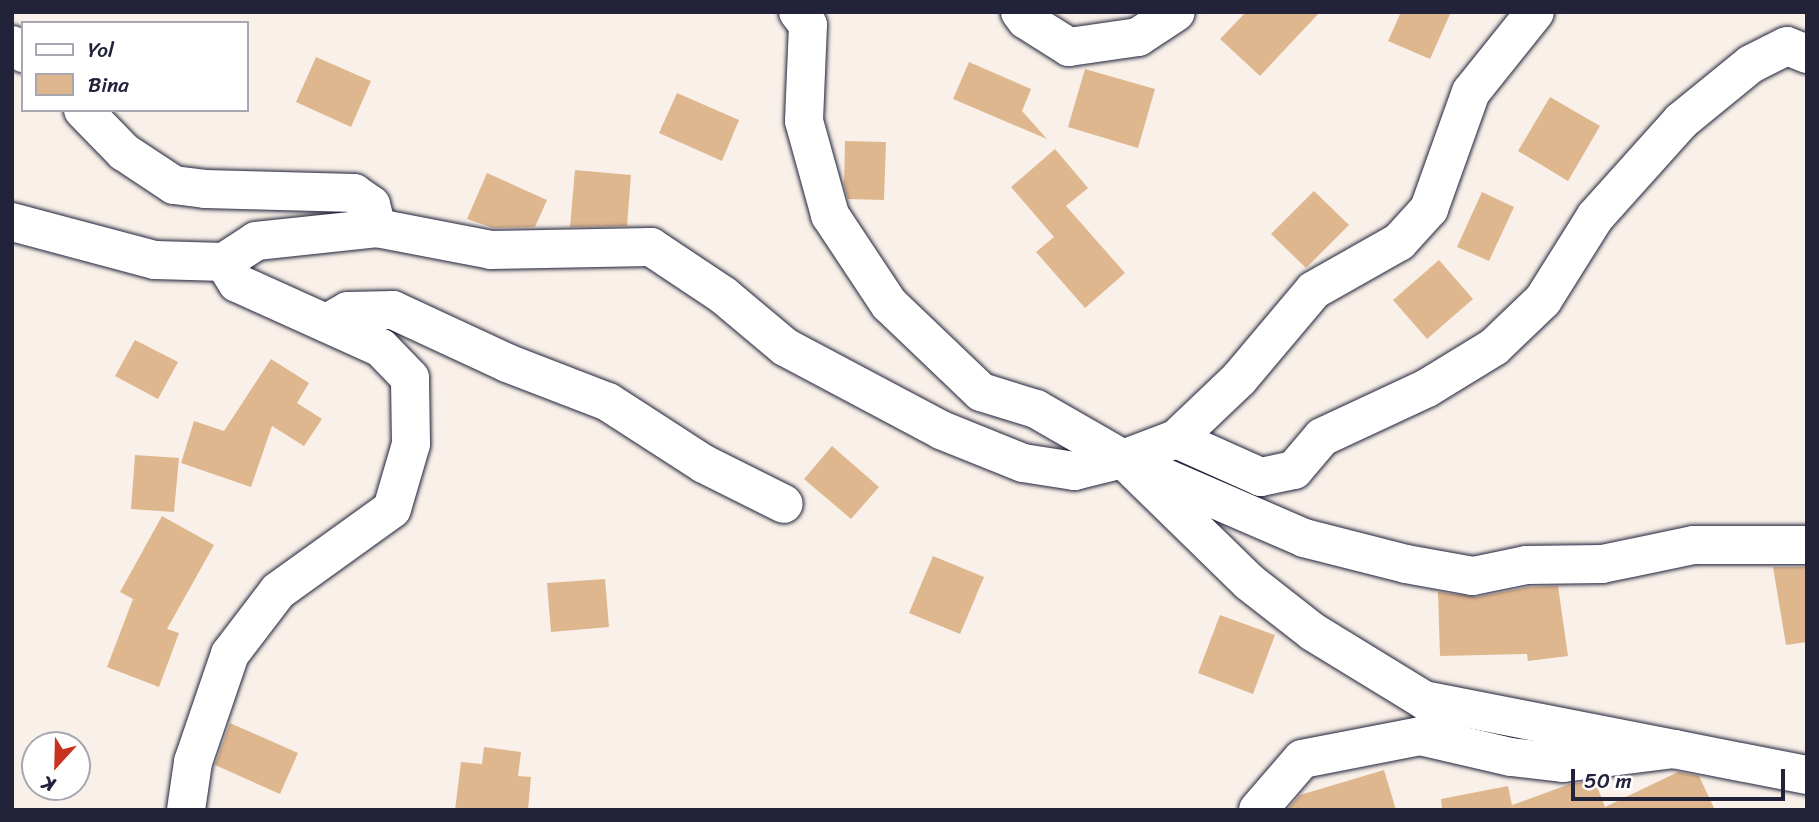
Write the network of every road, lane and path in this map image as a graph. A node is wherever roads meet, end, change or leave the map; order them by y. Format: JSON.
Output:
{"nodes":[{"id":1,"x":797,"y":12,"type":"edge"},
{"id":2,"x":1020,"y":12,"type":"edge"},
{"id":3,"x":1176,"y":12,"type":"edge"},
{"id":4,"x":1535,"y":12,"type":"edge"},
{"id":5,"x":1807,"y":54,"type":"edge"},
{"id":6,"x":85,"y":112,"type":"edge"},
{"id":7,"x":12,"y":222,"type":"edge"},
{"id":8,"x":377,"y":228,"type":"junction"},
{"id":9,"x":224,"y":262,"type":"junction"},
{"id":10,"x":327,"y":323,"type":"junction"},
{"id":11,"x":1176,"y":439,"type":"junction"},
{"id":12,"x":1122,"y":459,"type":"junction"},
{"id":13,"x":784,"y":504,"type":"dead end"},
{"id":14,"x":1807,"y":545,"type":"edge"},
{"id":15,"x":1674,"y":749,"type":"junction"},
{"id":16,"x":1807,"y":775,"type":"edge"},
{"id":17,"x":186,"y":810,"type":"edge"},
{"id":18,"x":1258,"y":810,"type":"edge"}],
"edges":[{"from":1,"to":12,"type":"street"},
{"from":2,"to":3,"type":"street"},
{"from":4,"to":11,"type":"street"},
{"from":5,"to":11,"type":"street"},
{"from":6,"to":8,"type":"street"},
{"from":7,"to":9,"type":"street"},
{"from":8,"to":9,"type":"street"},
{"from":8,"to":12,"type":"street"},
{"from":9,"to":10,"type":"street"},
{"from":10,"to":13,"type":"street"},
{"from":10,"to":17,"type":"street"},
{"from":11,"to":12,"type":"street"},
{"from":12,"to":14,"type":"street"},
{"from":12,"to":15,"type":"street"},
{"from":15,"to":16,"type":"street"},
{"from":15,"to":18,"type":"street"}]}
